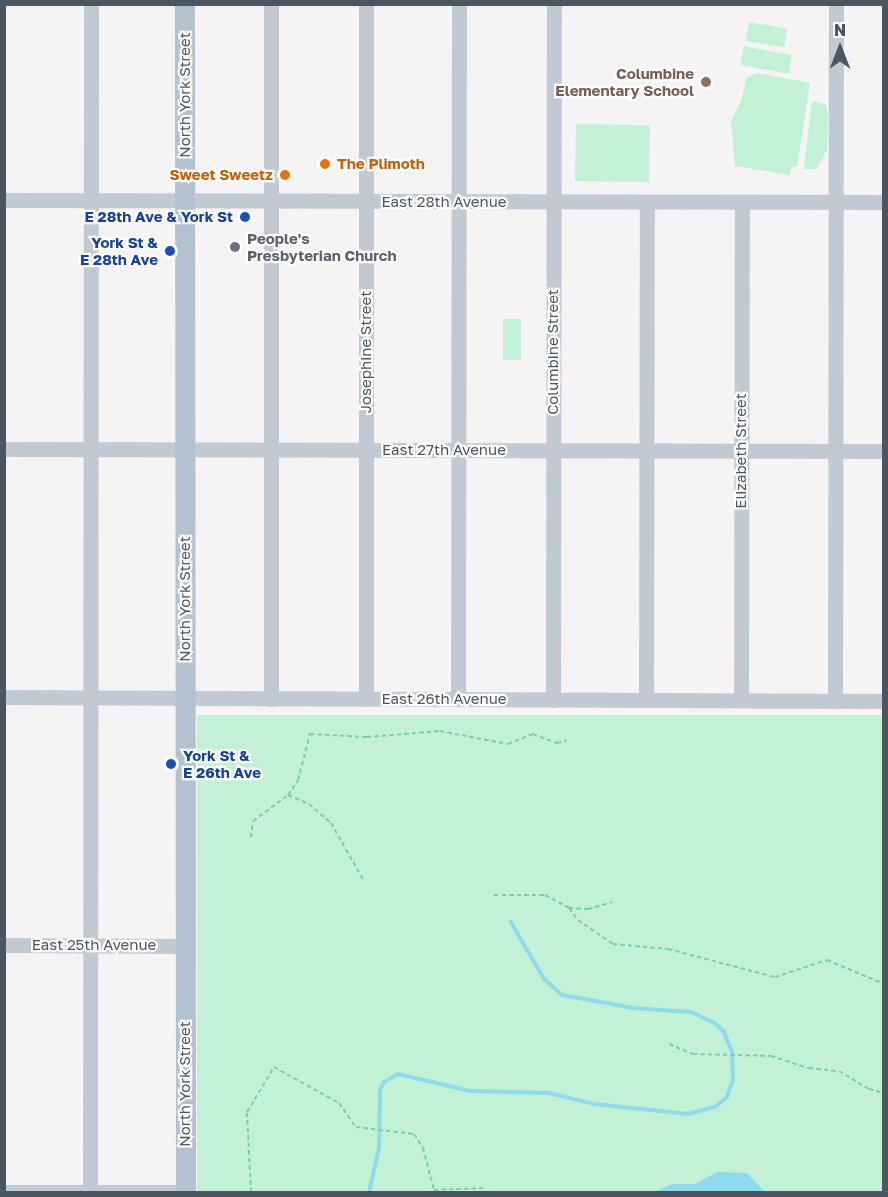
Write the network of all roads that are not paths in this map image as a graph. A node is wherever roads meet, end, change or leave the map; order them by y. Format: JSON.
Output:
{"nodes":[{"id":1,"x":91,"y":4,"type":"edge"},
{"id":2,"x":185,"y":4,"type":"edge"},
{"id":3,"x":271,"y":4,"type":"edge"},
{"id":4,"x":366,"y":4,"type":"edge"},
{"id":5,"x":459,"y":4,"type":"edge"},
{"id":6,"x":554,"y":4,"type":"edge"},
{"id":7,"x":836,"y":4,"type":"edge"},
{"id":8,"x":4,"y":200,"type":"edge"},
{"id":9,"x":91,"y":201,"type":"junction"},
{"id":10,"x":185,"y":201,"type":"junction"},
{"id":11,"x":271,"y":201,"type":"junction"},
{"id":12,"x":366,"y":202,"type":"junction"},
{"id":13,"x":459,"y":202,"type":"junction"},
{"id":14,"x":554,"y":202,"type":"junction"},
{"id":15,"x":647,"y":202,"type":"junction"},
{"id":16,"x":742,"y":202,"type":"junction"},
{"id":17,"x":836,"y":202,"type":"junction"},
{"id":18,"x":884,"y":202,"type":"edge"},
{"id":19,"x":4,"y":449,"type":"edge"},
{"id":20,"x":90,"y":449,"type":"junction"},
{"id":21,"x":185,"y":449,"type":"junction"},
{"id":22,"x":271,"y":450,"type":"junction"},
{"id":23,"x":366,"y":450,"type":"junction"},
{"id":24,"x":459,"y":450,"type":"junction"},
{"id":25,"x":554,"y":450,"type":"junction"},
{"id":26,"x":647,"y":450,"type":"junction"},
{"id":27,"x":742,"y":450,"type":"junction"},
{"id":28,"x":835,"y":451,"type":"junction"},
{"id":29,"x":884,"y":451,"type":"edge"},
{"id":30,"x":4,"y":697,"type":"edge"},
{"id":31,"x":90,"y":698,"type":"junction"},
{"id":32,"x":184,"y":698,"type":"junction"},
{"id":33,"x":271,"y":699,"type":"junction"},
{"id":34,"x":366,"y":699,"type":"junction"},
{"id":35,"x":458,"y":699,"type":"junction"},
{"id":36,"x":553,"y":700,"type":"junction"},
{"id":37,"x":646,"y":700,"type":"junction"},
{"id":38,"x":741,"y":700,"type":"junction"},
{"id":39,"x":835,"y":700,"type":"junction"},
{"id":40,"x":884,"y":701,"type":"edge"},
{"id":41,"x":4,"y":945,"type":"edge"},
{"id":42,"x":90,"y":945,"type":"junction"},
{"id":43,"x":184,"y":946,"type":"junction"},
{"id":44,"x":4,"y":1192,"type":"edge"},
{"id":45,"x":90,"y":1192,"type":"edge"},
{"id":46,"x":186,"y":1192,"type":"edge"}],
"edges":[{"from":1,"to":9,"type":"street"},
{"from":2,"to":10,"type":"main road","name":"North York Street"},
{"from":3,"to":11,"type":"street"},
{"from":4,"to":12,"type":"street","name":"Josephine Street"},
{"from":5,"to":13,"type":"street"},
{"from":6,"to":14,"type":"street","name":"Columbine Street"},
{"from":7,"to":17,"type":"street"},
{"from":8,"to":9,"type":"street","name":"East 28th Avenue"},
{"from":9,"to":10,"type":"street","name":"East 28th Avenue"},
{"from":9,"to":20,"type":"street"},
{"from":10,"to":11,"type":"street","name":"East 28th Avenue"},
{"from":10,"to":21,"type":"main road","name":"North York Street"},
{"from":11,"to":12,"type":"street","name":"East 28th Avenue"},
{"from":11,"to":22,"type":"street"},
{"from":12,"to":13,"type":"street","name":"East 28th Avenue"},
{"from":12,"to":23,"type":"street","name":"Josephine Street"},
{"from":13,"to":14,"type":"street","name":"East 28th Avenue"},
{"from":13,"to":24,"type":"street"},
{"from":14,"to":15,"type":"street","name":"East 28th Avenue"},
{"from":14,"to":25,"type":"street","name":"Columbine Street"},
{"from":15,"to":16,"type":"street","name":"East 28th Avenue"},
{"from":15,"to":26,"type":"street"},
{"from":16,"to":17,"type":"street","name":"East 28th Avenue"},
{"from":16,"to":27,"type":"street","name":"Elizabeth Street"},
{"from":17,"to":18,"type":"street","name":"East 28th Avenue"},
{"from":17,"to":28,"type":"street"},
{"from":19,"to":20,"type":"street","name":"East 27th Avenue"},
{"from":20,"to":21,"type":"street","name":"East 27th Avenue"},
{"from":20,"to":31,"type":"street"},
{"from":21,"to":22,"type":"street","name":"East 27th Avenue"},
{"from":21,"to":32,"type":"main road","name":"North York Street"},
{"from":22,"to":23,"type":"street","name":"East 27th Avenue"},
{"from":22,"to":33,"type":"street"},
{"from":23,"to":24,"type":"street","name":"East 27th Avenue"},
{"from":23,"to":34,"type":"street","name":"Josephine Street"},
{"from":24,"to":25,"type":"street","name":"East 27th Avenue"},
{"from":24,"to":35,"type":"street"},
{"from":25,"to":26,"type":"street","name":"East 27th Avenue"},
{"from":25,"to":36,"type":"street","name":"Columbine Street"},
{"from":26,"to":27,"type":"street","name":"East 27th Avenue"},
{"from":26,"to":37,"type":"street"},
{"from":27,"to":28,"type":"street","name":"East 27th Avenue"},
{"from":27,"to":38,"type":"street","name":"Elizabeth Street"},
{"from":28,"to":29,"type":"street","name":"East 27th Avenue"},
{"from":28,"to":39,"type":"street"},
{"from":30,"to":31,"type":"street","name":"East 26th Avenue"},
{"from":31,"to":32,"type":"street","name":"East 26th Avenue"},
{"from":31,"to":42,"type":"street"},
{"from":32,"to":33,"type":"street","name":"East 26th Avenue"},
{"from":32,"to":43,"type":"main road","name":"North York Street"},
{"from":33,"to":34,"type":"street","name":"East 26th Avenue"},
{"from":34,"to":35,"type":"street","name":"East 26th Avenue"},
{"from":35,"to":36,"type":"street","name":"East 26th Avenue"},
{"from":36,"to":37,"type":"street","name":"East 26th Avenue"},
{"from":37,"to":38,"type":"street","name":"East 26th Avenue"},
{"from":38,"to":39,"type":"street","name":"East 26th Avenue"},
{"from":39,"to":40,"type":"street","name":"East 26th Avenue"},
{"from":41,"to":42,"type":"street","name":"East 25th Avenue"},
{"from":42,"to":43,"type":"street","name":"East 25th Avenue"},
{"from":42,"to":45,"type":"street"},
{"from":43,"to":46,"type":"main road","name":"North York Street"},
{"from":44,"to":45,"type":"street"},
{"from":45,"to":46,"type":"street"}]}
